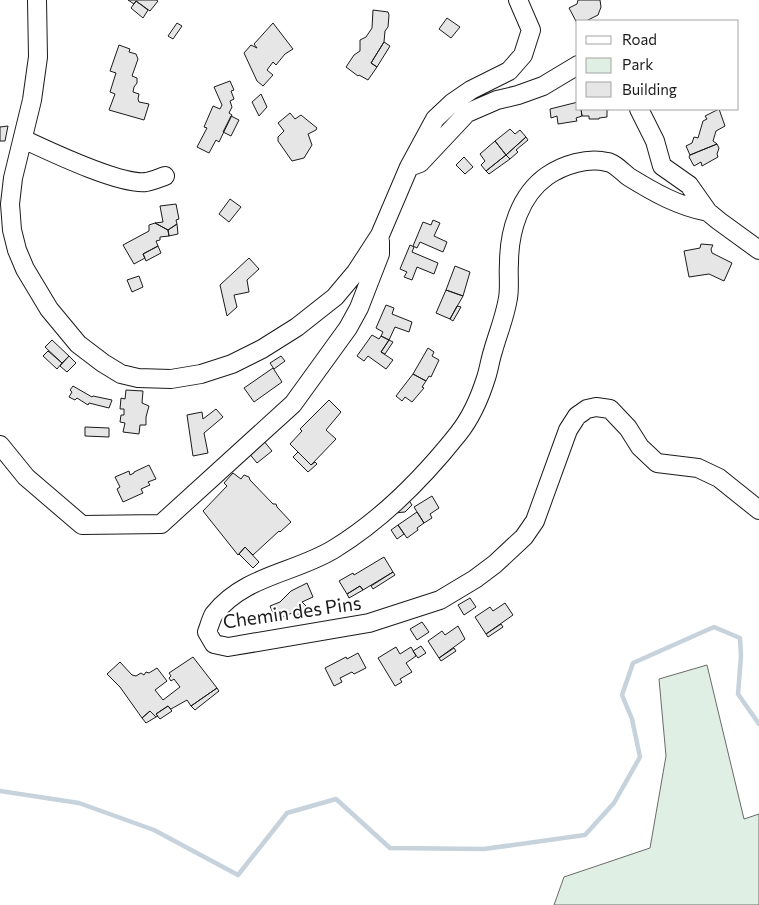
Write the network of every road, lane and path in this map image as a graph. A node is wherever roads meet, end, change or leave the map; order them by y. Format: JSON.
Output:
{"nodes":[{"id":1,"x":37,"y":0,"type":"edge"},
{"id":2,"x":518,"y":0,"type":"edge"},
{"id":3,"x":576,"y":66,"type":"edge"},
{"id":4,"x":640,"y":110,"type":"edge"},
{"id":5,"x":22,"y":139,"type":"junction"},
{"id":6,"x":409,"y":167,"type":"junction"},
{"id":7,"x":165,"y":176,"type":"dead end"},
{"id":8,"x":708,"y":212,"type":"junction"},
{"id":9,"x":380,"y":235,"type":"junction"},
{"id":10,"x":759,"y":250,"type":"edge"},
{"id":11,"x":0,"y":445,"type":"edge"},
{"id":12,"x":759,"y":510,"type":"edge"}],
"edges":[{"from":1,"to":5,"type":"street"},
{"from":2,"to":6,"type":"street"},
{"from":3,"to":6,"type":"street"},
{"from":4,"to":8,"type":"street"},
{"from":5,"to":7,"type":"street"},
{"from":5,"to":9,"type":"street"},
{"from":6,"to":9,"type":"street"},
{"from":8,"to":10,"type":"street"},
{"from":8,"to":12,"type":"street","name":"Chemin des Pins"},
{"from":9,"to":11,"type":"street"}]}
